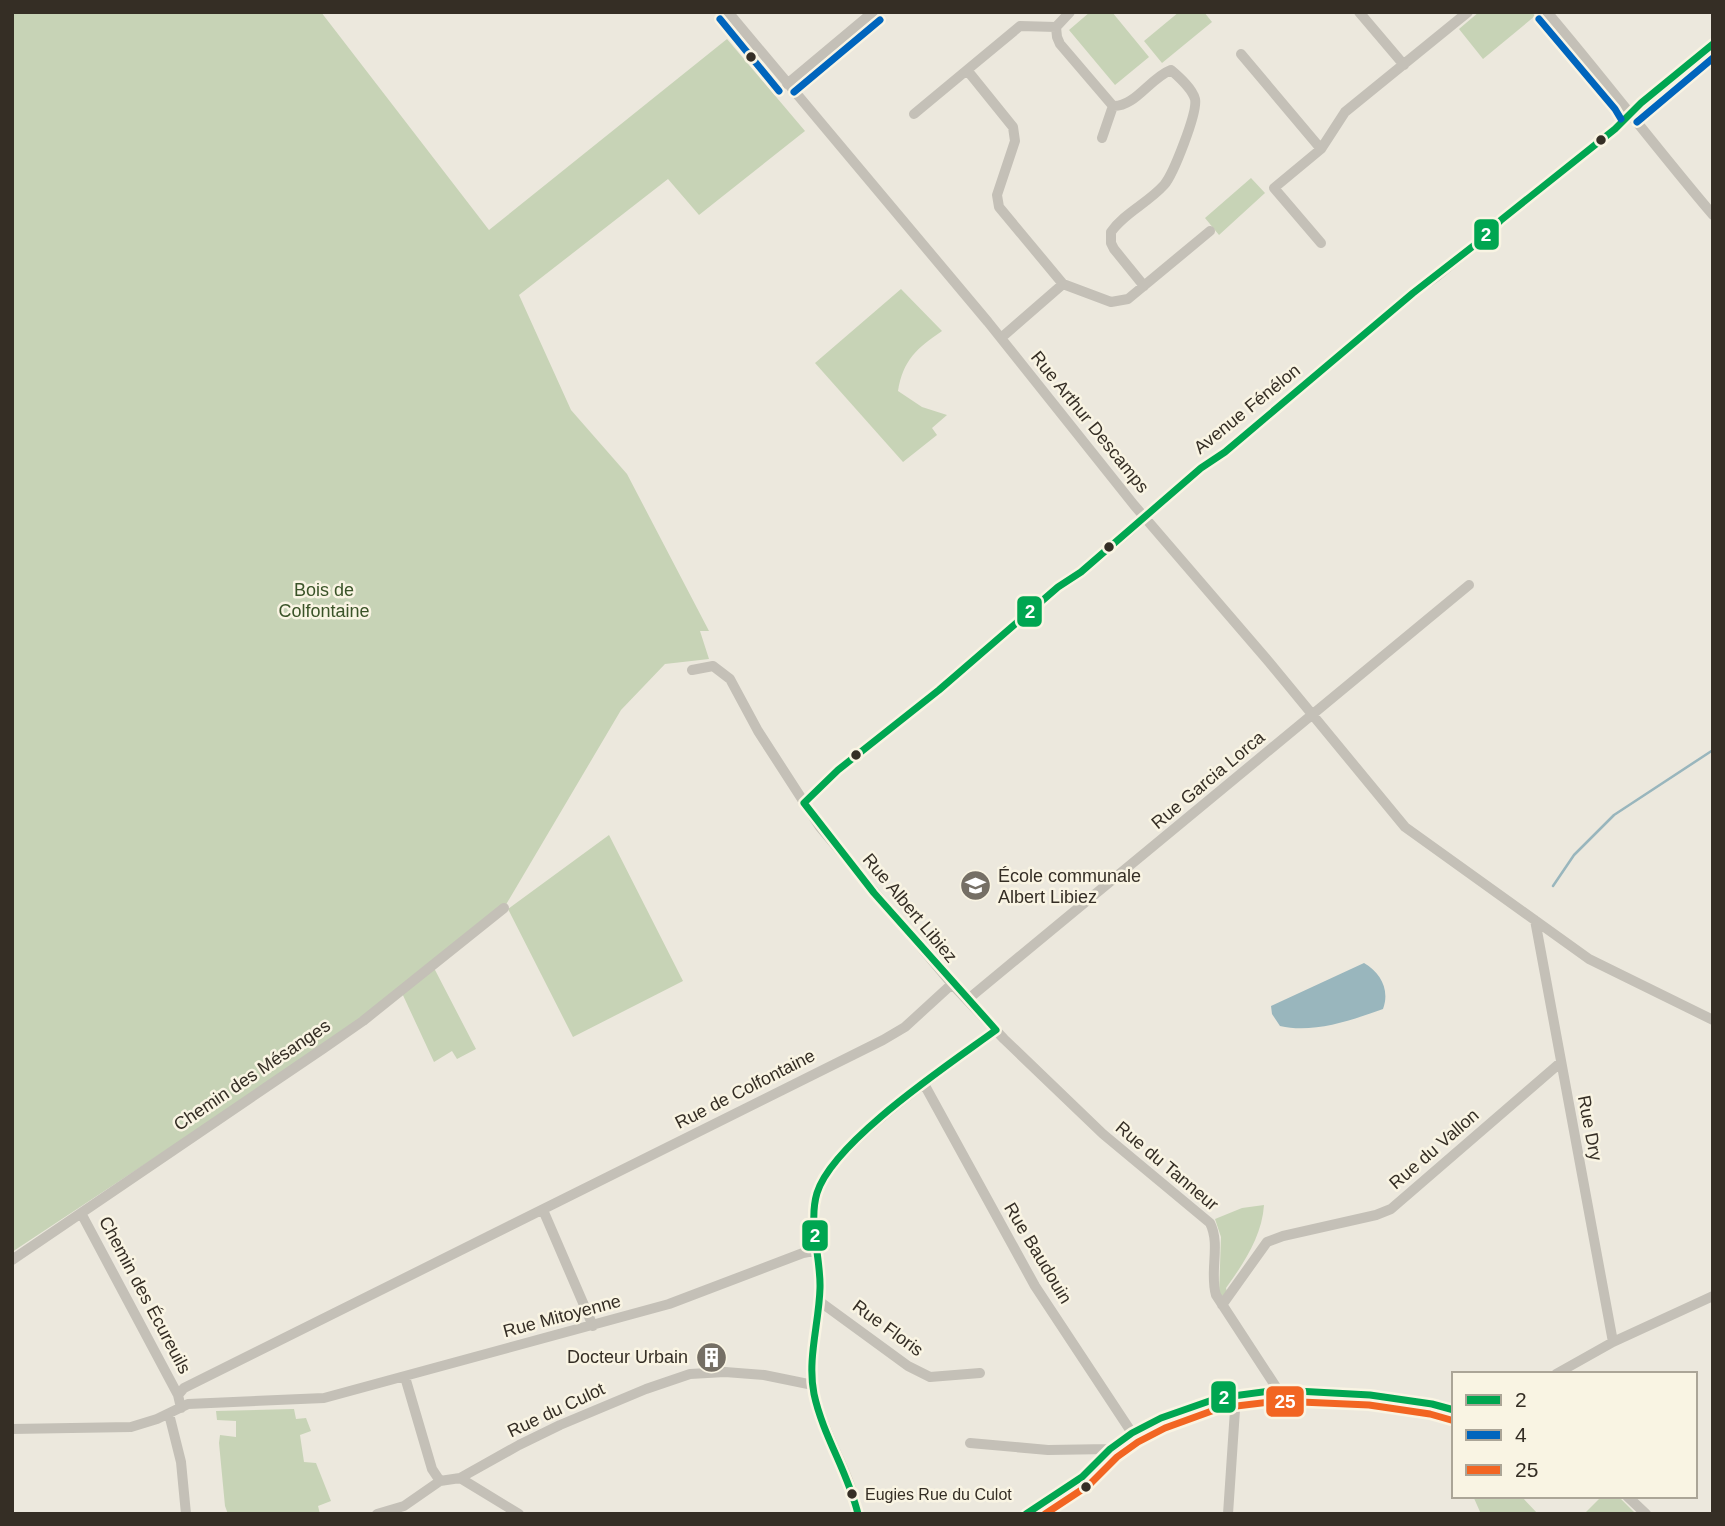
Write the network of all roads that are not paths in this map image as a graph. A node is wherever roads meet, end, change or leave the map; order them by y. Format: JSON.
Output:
{"nodes":[{"id":1,"x":727,"y":12,"type":"edge"},
{"id":2,"x":873,"y":12,"type":"edge"},
{"id":3,"x":1069,"y":12,"type":"edge"},
{"id":4,"x":1359,"y":12,"type":"edge"},
{"id":5,"x":1468,"y":12,"type":"edge"},
{"id":6,"x":1547,"y":12,"type":"edge"},
{"id":7,"x":1056,"y":27,"type":"junction"},
{"id":8,"x":1713,"y":44,"type":"edge"},
{"id":9,"x":1241,"y":54,"type":"dead end"},
{"id":10,"x":1404,"y":65,"type":"junction"},
{"id":11,"x":967,"y":70,"type":"junction"},
{"id":12,"x":787,"y":84,"type":"junction"},
{"id":13,"x":1113,"y":106,"type":"junction"},
{"id":14,"x":914,"y":114,"type":"dead end"},
{"id":15,"x":1630,"y":114,"type":"junction"},
{"id":16,"x":1102,"y":138,"type":"dead end"},
{"id":17,"x":1321,"y":149,"type":"junction"},
{"id":18,"x":1713,"y":215,"type":"edge"},
{"id":19,"x":1210,"y":231,"type":"dead end"},
{"id":20,"x":1321,"y":243,"type":"dead end"},
{"id":21,"x":1063,"y":284,"type":"junction"},
{"id":22,"x":1144,"y":286,"type":"junction"},
{"id":23,"x":1001,"y":338,"type":"junction"},
{"id":24,"x":1144,"y":517,"type":"junction"},
{"id":25,"x":1469,"y":585,"type":"dead end"},
{"id":26,"x":692,"y":670,"type":"dead end"},
{"id":27,"x":1313,"y":716,"type":"junction"},
{"id":28,"x":804,"y":803,"type":"junction"},
{"id":29,"x":504,"y":908,"type":"dead end"},
{"id":30,"x":1535,"y":920,"type":"junction"},
{"id":31,"x":952,"y":984,"type":"junction"},
{"id":32,"x":967,"y":1000,"type":"junction"},
{"id":33,"x":1713,"y":1020,"type":"edge"},
{"id":34,"x":996,"y":1030,"type":"junction"},
{"id":35,"x":1560,"y":1063,"type":"junction"},
{"id":36,"x":924,"y":1084,"type":"junction"},
{"id":37,"x":542,"y":1210,"type":"junction"},
{"id":38,"x":81,"y":1213,"type":"junction"},
{"id":39,"x":819,"y":1250,"type":"junction"},
{"id":40,"x":12,"y":1260,"type":"edge"},
{"id":41,"x":1713,"y":1296,"type":"edge"},
{"id":42,"x":819,"y":1301,"type":"junction"},
{"id":43,"x":1222,"y":1305,"type":"junction"},
{"id":44,"x":593,"y":1326,"type":"junction"},
{"id":45,"x":1614,"y":1342,"type":"junction"},
{"id":46,"x":1560,"y":1372,"type":"edge"},
{"id":47,"x":980,"y":1373,"type":"dead end"},
{"id":48,"x":405,"y":1377,"type":"junction"},
{"id":49,"x":813,"y":1385,"type":"junction"},
{"id":50,"x":1278,"y":1390,"type":"junction"},
{"id":51,"x":178,"y":1395,"type":"junction"},
{"id":52,"x":1236,"y":1395,"type":"junction"},
{"id":53,"x":181,"y":1408,"type":"junction"},
{"id":54,"x":1452,"y":1409,"type":"edge"},
{"id":55,"x":169,"y":1414,"type":"junction"},
{"id":56,"x":12,"y":1429,"type":"edge"},
{"id":57,"x":1132,"y":1433,"type":"junction"},
{"id":58,"x":970,"y":1443,"type":"dead end"},
{"id":59,"x":1110,"y":1449,"type":"junction"},
{"id":60,"x":460,"y":1478,"type":"junction"},
{"id":61,"x":440,"y":1481,"type":"junction"},
{"id":62,"x":1629,"y":1498,"type":"edge"},
{"id":63,"x":405,"y":1510,"type":"edge"},
{"id":64,"x":186,"y":1514,"type":"edge"},
{"id":65,"x":377,"y":1514,"type":"edge"},
{"id":66,"x":519,"y":1514,"type":"edge"},
{"id":67,"x":858,"y":1514,"type":"edge"},
{"id":68,"x":1026,"y":1514,"type":"edge"},
{"id":69,"x":1228,"y":1514,"type":"edge"},
{"id":70,"x":1646,"y":1514,"type":"edge"}],
"edges":[{"from":1,"to":12,"type":"street","name":"Rue Arthur Descamps"},
{"from":2,"to":12,"type":"street"},
{"from":3,"to":7,"type":"street"},
{"from":4,"to":10,"type":"street"},
{"from":5,"to":10,"type":"street"},
{"from":6,"to":15,"type":"street"},
{"from":7,"to":11,"type":"street"},
{"from":7,"to":13,"type":"street"},
{"from":8,"to":15,"type":"street","name":"Avenue Fénélon"},
{"from":9,"to":17,"type":"street"},
{"from":10,"to":17,"type":"street"},
{"from":11,"to":14,"type":"street"},
{"from":11,"to":21,"type":"street"},
{"from":12,"to":23,"type":"street","name":"Rue Arthur Descamps"},
{"from":13,"to":16,"type":"street"},
{"from":13,"to":22,"type":"street"},
{"from":15,"to":18,"type":"street"},
{"from":15,"to":24,"type":"street","name":"Avenue Fénélon"},
{"from":17,"to":20,"type":"street"},
{"from":19,"to":22,"type":"street"},
{"from":21,"to":22,"type":"street"},
{"from":21,"to":23,"type":"street"},
{"from":23,"to":24,"type":"street","name":"Rue Arthur Descamps"},
{"from":24,"to":27,"type":"street","name":"Rue Arthur Descamps"},
{"from":24,"to":28,"type":"street","name":"Avenue Fénélon"},
{"from":25,"to":27,"type":"street","name":"Rue Garcia Lorca"},
{"from":26,"to":28,"type":"street","name":"Rue Albert Libiez"},
{"from":27,"to":30,"type":"street","name":"Rue Arthur Descamps"},
{"from":27,"to":32,"type":"street","name":"Rue Garcia Lorca"},
{"from":28,"to":31,"type":"street","name":"Rue Albert Libiez"},
{"from":29,"to":38,"type":"street","name":"Chemin des Mésanges"},
{"from":30,"to":33,"type":"street","name":"Rue Arthur Descamps"},
{"from":30,"to":35,"type":"street","name":"Rue Dry"},
{"from":31,"to":32,"type":"street","name":"Rue Albert Libiez"},
{"from":31,"to":37,"type":"street","name":"Rue de Colfontaine"},
{"from":32,"to":34,"type":"street","name":"Rue Albert Libiez"},
{"from":34,"to":36,"type":"street"},
{"from":34,"to":43,"type":"street","name":"Rue du Tanneur"},
{"from":35,"to":43,"type":"street","name":"Rue du Vallon"},
{"from":35,"to":45,"type":"street","name":"Rue Dry"},
{"from":36,"to":39,"type":"street"},
{"from":36,"to":57,"type":"street","name":"Rue Baudouin"},
{"from":37,"to":44,"type":"street"},
{"from":37,"to":51,"type":"street","name":"Rue de Colfontaine"},
{"from":38,"to":40,"type":"street","name":"Chemin des Mésanges"},
{"from":38,"to":51,"type":"street","name":"Chemin des Écureuils"},
{"from":39,"to":42,"type":"street"},
{"from":39,"to":44,"type":"street","name":"Rue Mitoyenne"},
{"from":41,"to":45,"type":"street"},
{"from":42,"to":47,"type":"street","name":"Rue Floris"},
{"from":42,"to":49,"type":"street"},
{"from":43,"to":50,"type":"street","name":"Rue du Tanneur"},
{"from":44,"to":48,"type":"street","name":"Rue Mitoyenne"},
{"from":45,"to":46,"type":"street"},
{"from":48,"to":53,"type":"street","name":"Rue Mitoyenne"},
{"from":48,"to":61,"type":"street"},
{"from":49,"to":60,"type":"street","name":"Rue du Culot"},
{"from":49,"to":67,"type":"street"},
{"from":50,"to":52,"type":"street"},
{"from":50,"to":54,"type":"street"},
{"from":51,"to":53,"type":"street"},
{"from":52,"to":57,"type":"street"},
{"from":52,"to":69,"type":"street"},
{"from":53,"to":55,"type":"street","name":"Rue Mitoyenne"},
{"from":55,"to":56,"type":"street","name":"Rue Mitoyenne"},
{"from":55,"to":64,"type":"street"},
{"from":57,"to":59,"type":"street"},
{"from":58,"to":59,"type":"street"},
{"from":59,"to":68,"type":"street"},
{"from":60,"to":61,"type":"street","name":"Rue du Culot"},
{"from":60,"to":66,"type":"street"},
{"from":61,"to":63,"type":"street"},
{"from":62,"to":70,"type":"street"},
{"from":63,"to":65,"type":"street"}]}
